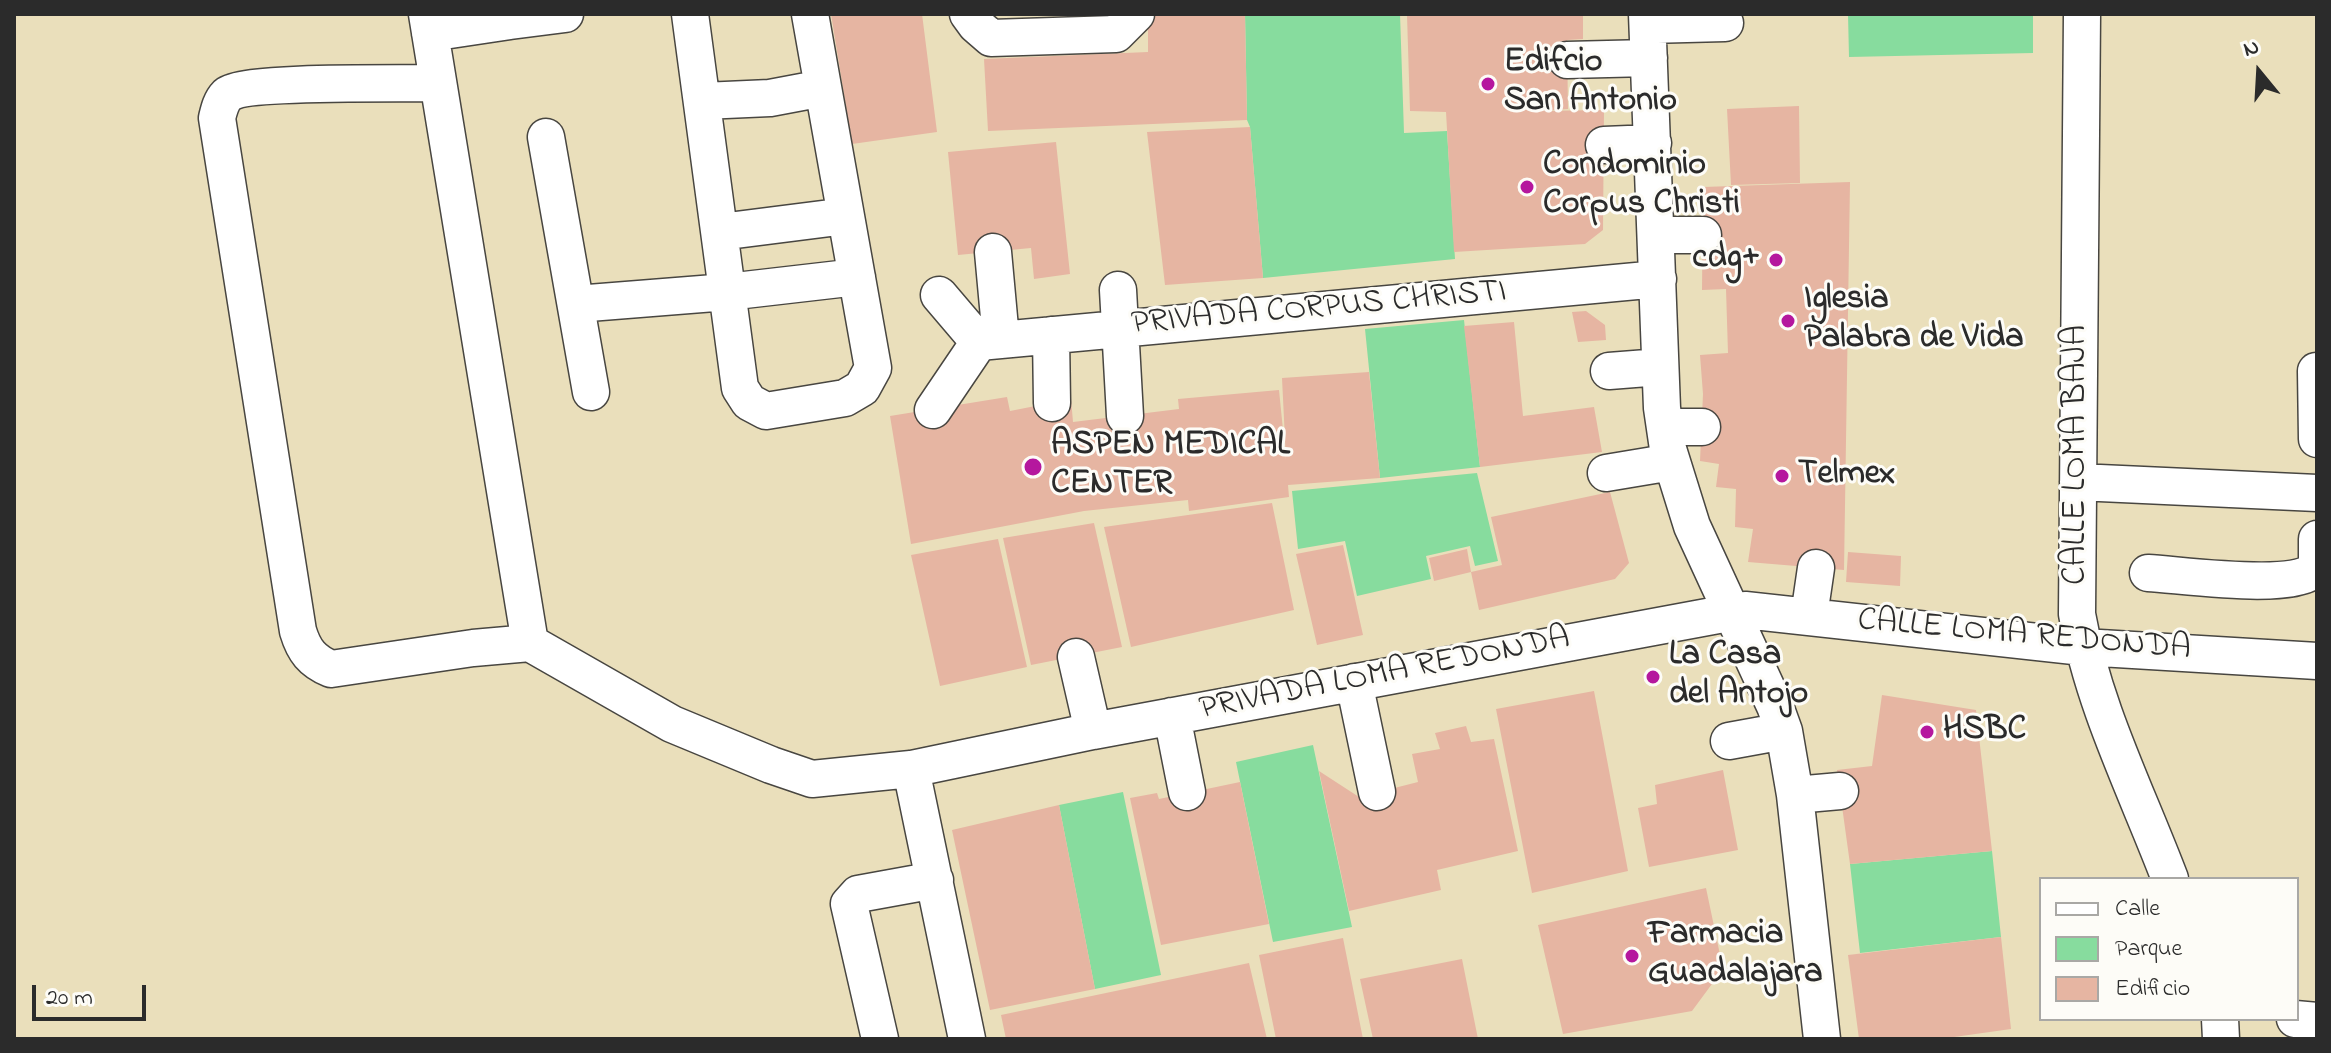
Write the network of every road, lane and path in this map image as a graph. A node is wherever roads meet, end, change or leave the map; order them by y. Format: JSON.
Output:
{"nodes":[{"id":1,"x":565,"y":14,"type":"edge"},
{"id":2,"x":690,"y":14,"type":"edge"},
{"id":3,"x":810,"y":14,"type":"edge"},
{"id":4,"x":968,"y":14,"type":"edge"},
{"id":5,"x":1136,"y":14,"type":"edge"},
{"id":6,"x":2082,"y":14,"type":"edge"},
{"id":7,"x":509,"y":17,"type":"edge"},
{"id":8,"x":429,"y":23,"type":"edge"},
{"id":9,"x":1725,"y":23,"type":"dead end"},
{"id":10,"x":1648,"y":32,"type":"edge"},
{"id":11,"x":1567,"y":60,"type":"dead end"},
{"id":12,"x":438,"y":83,"type":"junction"},
{"id":13,"x":823,"y":88,"type":"junction"},
{"id":14,"x":703,"y":101,"type":"junction"},
{"id":15,"x":546,"y":137,"type":"dead end"},
{"id":16,"x":1653,"y":143,"type":"junction"},
{"id":17,"x":1604,"y":145,"type":"dead end"},
{"id":18,"x":846,"y":216,"type":"junction"},
{"id":19,"x":720,"y":232,"type":"junction"},
{"id":20,"x":1657,"y":235,"type":"junction"},
{"id":21,"x":1703,"y":235,"type":"dead end"},
{"id":22,"x":984,"y":253,"type":"dead end"},
{"id":23,"x":857,"y":277,"type":"junction"},
{"id":24,"x":1658,"y":279,"type":"junction"},
{"id":25,"x":1118,"y":290,"type":"dead end"},
{"id":26,"x":727,"y":292,"type":"junction"},
{"id":27,"x":939,"y":295,"type":"dead end"},
{"id":28,"x":576,"y":304,"type":"junction"},
{"id":29,"x":1120,"y":329,"type":"junction"},
{"id":30,"x":1051,"y":335,"type":"junction"},
{"id":31,"x":990,"y":341,"type":"junction"},
{"id":32,"x":1660,"y":367,"type":"junction"},
{"id":33,"x":1609,"y":371,"type":"dead end"},
{"id":34,"x":2316,"y":371,"type":"edge"},
{"id":35,"x":591,"y":392,"type":"dead end"},
{"id":36,"x":1045,"y":395,"type":"dead end"},
{"id":37,"x":933,"y":410,"type":"dead end"},
{"id":38,"x":1125,"y":416,"type":"dead end"},
{"id":39,"x":1665,"y":427,"type":"junction"},
{"id":40,"x":1702,"y":427,"type":"dead end"},
{"id":41,"x":2317,"y":439,"type":"edge"},
{"id":42,"x":1672,"y":462,"type":"junction"},
{"id":43,"x":1606,"y":473,"type":"dead end"},
{"id":44,"x":2078,"y":482,"type":"junction"},
{"id":45,"x":2317,"y":493,"type":"edge"},
{"id":46,"x":2317,"y":539,"type":"edge"},
{"id":47,"x":1816,"y":568,"type":"dead end"},
{"id":48,"x":2148,"y":573,"type":"dead end"},
{"id":49,"x":1732,"y":611,"type":"junction"},
{"id":50,"x":1809,"y":616,"type":"junction"},
{"id":51,"x":530,"y":643,"type":"junction"},
{"id":52,"x":2083,"y":647,"type":"junction"},
{"id":53,"x":1076,"y":657,"type":"dead end"},
{"id":54,"x":2317,"y":661,"type":"edge"},
{"id":55,"x":1354,"y":682,"type":"junction"},
{"id":56,"x":1172,"y":716,"type":"junction"},
{"id":57,"x":1093,"y":731,"type":"junction"},
{"id":58,"x":1784,"y":731,"type":"junction"},
{"id":59,"x":1729,"y":741,"type":"dead end"},
{"id":60,"x":911,"y":769,"type":"junction"},
{"id":61,"x":1840,"y":791,"type":"dead end"},
{"id":62,"x":1187,"y":792,"type":"dead end"},
{"id":63,"x":1377,"y":792,"type":"dead end"},
{"id":64,"x":1795,"y":795,"type":"junction"},
{"id":65,"x":2169,"y":877,"type":"edge"},
{"id":66,"x":935,"y":880,"type":"junction"},
{"id":67,"x":872,"y":1032,"type":"edge"},
{"id":68,"x":967,"y":1039,"type":"edge"},
{"id":69,"x":1822,"y":1039,"type":"edge"}],
"edges":[{"from":1,"to":7,"type":"street"},
{"from":2,"to":14,"type":"street"},
{"from":3,"to":13,"type":"street"},
{"from":4,"to":5,"type":"street"},
{"from":6,"to":44,"type":"street","name":"CALLE LOMA BAJA"},
{"from":7,"to":8,"type":"street"},
{"from":8,"to":12,"type":"street"},
{"from":9,"to":10,"type":"street"},
{"from":10,"to":11,"type":"street"},
{"from":10,"to":16,"type":"street"},
{"from":12,"to":51,"type":"street"},
{"from":12,"to":51,"type":"street"},
{"from":13,"to":14,"type":"street"},
{"from":13,"to":18,"type":"street"},
{"from":14,"to":19,"type":"street"},
{"from":15,"to":28,"type":"street"},
{"from":16,"to":17,"type":"street"},
{"from":16,"to":20,"type":"street"},
{"from":18,"to":19,"type":"street"},
{"from":18,"to":23,"type":"street"},
{"from":19,"to":26,"type":"street"},
{"from":20,"to":21,"type":"street"},
{"from":20,"to":24,"type":"street"},
{"from":22,"to":31,"type":"street"},
{"from":23,"to":26,"type":"street"},
{"from":23,"to":26,"type":"street"},
{"from":24,"to":29,"type":"street","name":"PRIVADA CORPUS CHRISTI"},
{"from":24,"to":32,"type":"street"},
{"from":25,"to":29,"type":"street"},
{"from":26,"to":28,"type":"street"},
{"from":27,"to":31,"type":"street"},
{"from":28,"to":35,"type":"street"},
{"from":29,"to":30,"type":"street","name":"PRIVADA CORPUS CHRISTI"},
{"from":29,"to":38,"type":"street"},
{"from":30,"to":31,"type":"street","name":"PRIVADA CORPUS CHRISTI"},
{"from":30,"to":36,"type":"street"},
{"from":31,"to":37,"type":"street"},
{"from":32,"to":33,"type":"street"},
{"from":32,"to":39,"type":"street"},
{"from":34,"to":41,"type":"street"},
{"from":39,"to":40,"type":"street"},
{"from":39,"to":42,"type":"street"},
{"from":42,"to":43,"type":"street"},
{"from":42,"to":49,"type":"street"},
{"from":44,"to":45,"type":"street"},
{"from":44,"to":52,"type":"street","name":"CALLE LOMA BAJA"},
{"from":46,"to":48,"type":"street"},
{"from":47,"to":50,"type":"street"},
{"from":49,"to":50,"type":"street","name":"CALLE LOMA REDONDA"},
{"from":49,"to":55,"type":"street","name":"PRIVADA LOMA REDONDA"},
{"from":49,"to":58,"type":"street"},
{"from":50,"to":52,"type":"street","name":"CALLE LOMA REDONDA"},
{"from":51,"to":60,"type":"street","name":"PRIVADA LOMA REDONDA"},
{"from":52,"to":54,"type":"street","name":"CALLE LOMA REDONDA"},
{"from":52,"to":65,"type":"street","name":"CALLE LOMA BAJA"},
{"from":53,"to":57,"type":"street"},
{"from":55,"to":56,"type":"street","name":"PRIVADA LOMA REDONDA"},
{"from":55,"to":63,"type":"street"},
{"from":56,"to":57,"type":"street","name":"PRIVADA LOMA REDONDA"},
{"from":56,"to":62,"type":"street"},
{"from":57,"to":60,"type":"street","name":"PRIVADA LOMA REDONDA"},
{"from":58,"to":59,"type":"street"},
{"from":58,"to":64,"type":"street"},
{"from":60,"to":66,"type":"street"},
{"from":61,"to":64,"type":"street"},
{"from":64,"to":69,"type":"street"},
{"from":66,"to":67,"type":"street"},
{"from":66,"to":68,"type":"street"}]}
